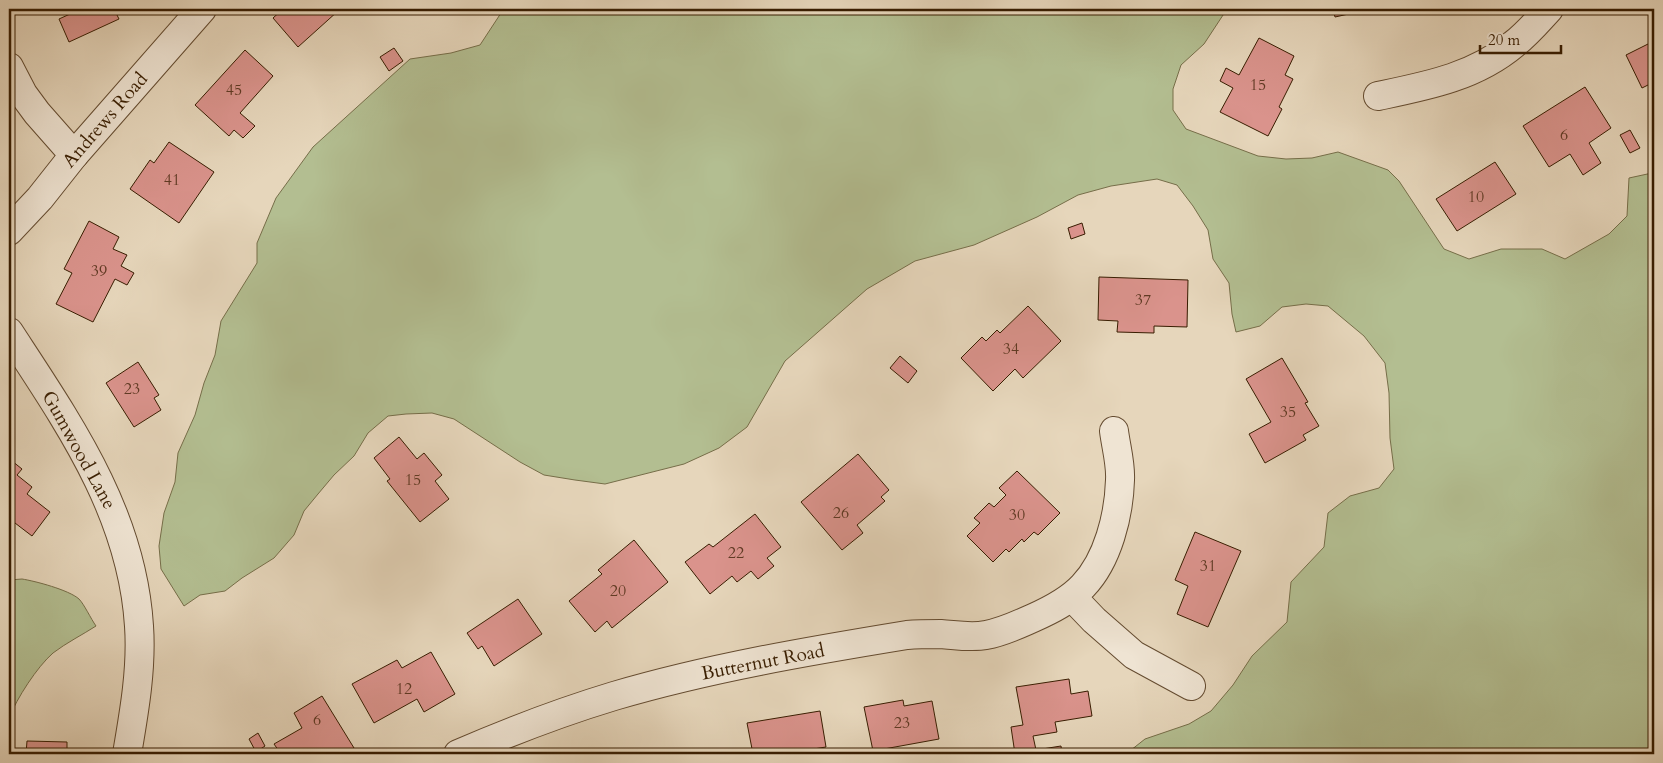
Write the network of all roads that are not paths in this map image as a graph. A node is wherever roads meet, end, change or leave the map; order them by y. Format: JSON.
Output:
{"nodes":[{"id":1,"x":202,"y":9,"type":"edge"},
{"id":2,"x":1549,"y":9,"type":"edge"},
{"id":3,"x":9,"y":67,"type":"edge"},
{"id":4,"x":1378,"y":96,"type":"dead end"},
{"id":5,"x":74,"y":154,"type":"junction"},
{"id":6,"x":9,"y":231,"type":"edge"},
{"id":7,"x":9,"y":332,"type":"edge"},
{"id":8,"x":1114,"y":431,"type":"dead end"},
{"id":9,"x":1072,"y":597,"type":"junction"},
{"id":10,"x":1191,"y":686,"type":"dead end"},
{"id":11,"x":127,"y":754,"type":"edge"},
{"id":12,"x":458,"y":754,"type":"edge"}],
"edges":[{"from":1,"to":5,"type":"street","name":"Andrews Road"},
{"from":2,"to":4,"type":"street"},
{"from":3,"to":5,"type":"street"},
{"from":5,"to":6,"type":"street","name":"Andrews Road"},
{"from":7,"to":11,"type":"street","name":"Gumwood Lane"},
{"from":8,"to":9,"type":"street","name":"Butternut Road"},
{"from":9,"to":10,"type":"street"},
{"from":9,"to":12,"type":"street","name":"Butternut Road"}]}
